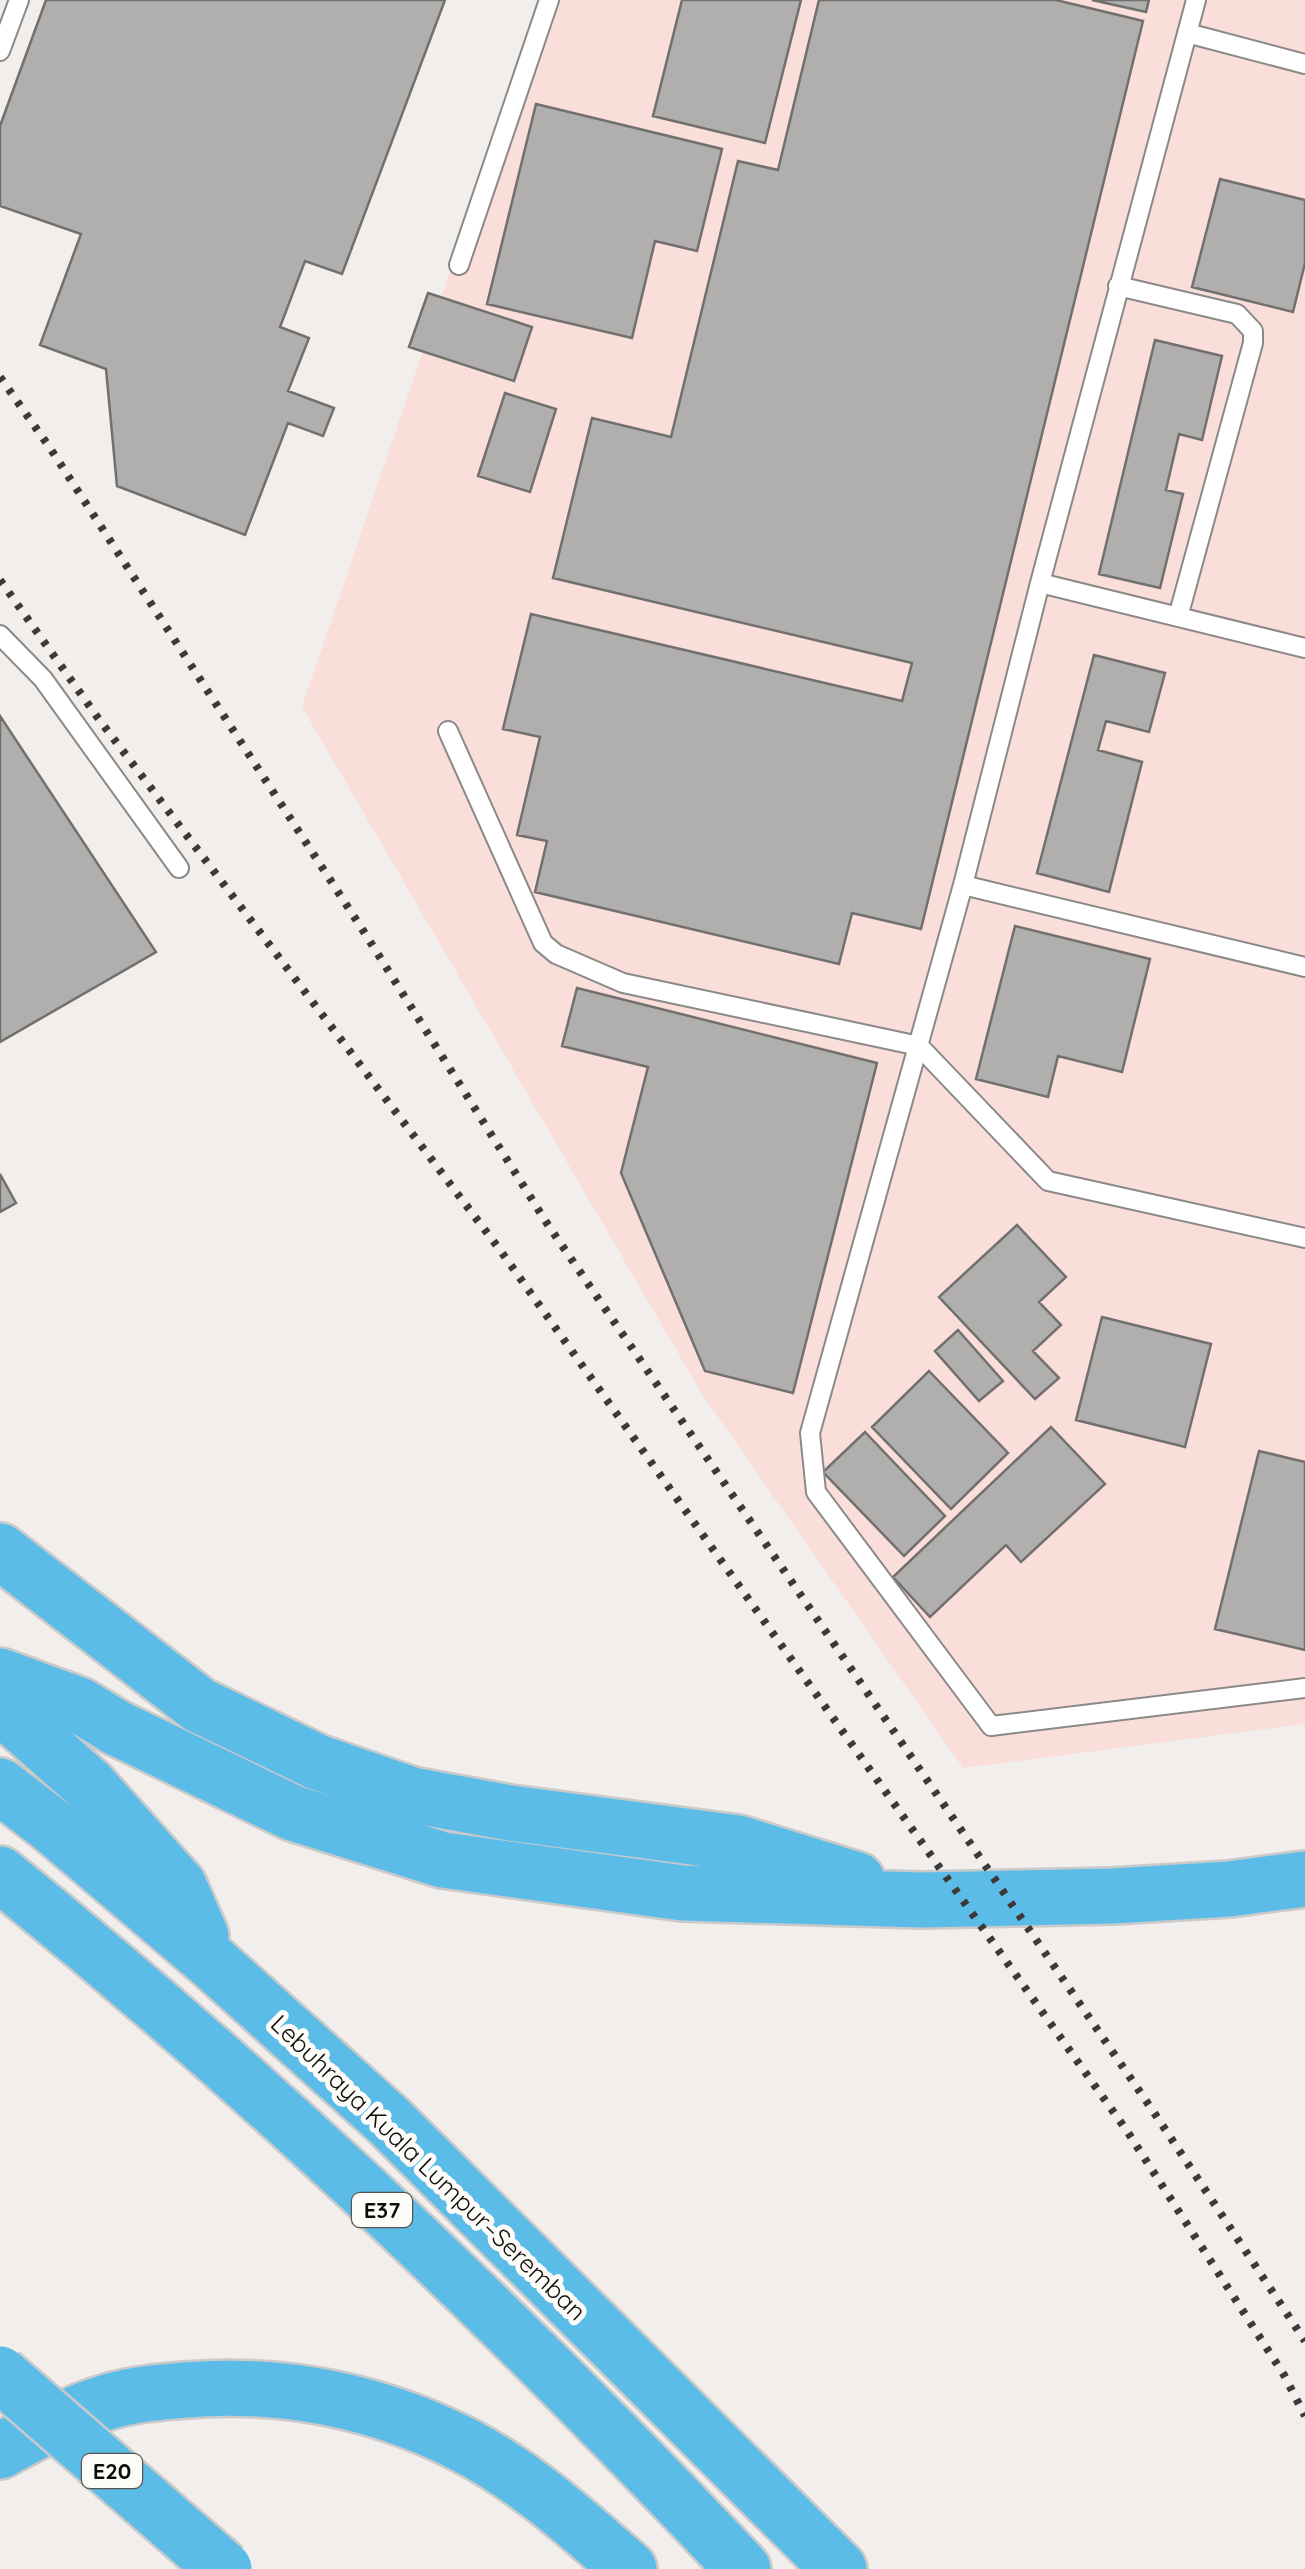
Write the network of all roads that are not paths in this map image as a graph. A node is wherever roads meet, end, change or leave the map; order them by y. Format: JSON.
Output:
{"nodes":[{"id":1,"x":19,"y":0,"type":"edge"},
{"id":2,"x":548,"y":0,"type":"edge"},
{"id":3,"x":1196,"y":0,"type":"edge"},
{"id":4,"x":1187,"y":32,"type":"junction"},
{"id":5,"x":0,"y":51,"type":"edge"},
{"id":6,"x":1305,"y":64,"type":"edge"},
{"id":7,"x":459,"y":265,"type":"dead end"},
{"id":8,"x":1118,"y":286,"type":"junction"},
{"id":9,"x":1040,"y":583,"type":"junction"},
{"id":10,"x":1178,"y":617,"type":"junction"},
{"id":11,"x":0,"y":635,"type":"edge"},
{"id":12,"x":1305,"y":648,"type":"edge"},
{"id":13,"x":448,"y":731,"type":"dead end"},
{"id":14,"x":179,"y":868,"type":"dead end"},
{"id":15,"x":963,"y":885,"type":"junction"},
{"id":16,"x":1305,"y":967,"type":"edge"},
{"id":17,"x":920,"y":1046,"type":"junction"},
{"id":18,"x":1305,"y":1238,"type":"edge"},
{"id":19,"x":0,"y":1551,"type":"edge"},
{"id":20,"x":0,"y":1676,"type":"edge"},
{"id":21,"x":1305,"y":1688,"type":"edge"},
{"id":22,"x":0,"y":1706,"type":"edge"},
{"id":23,"x":0,"y":1786,"type":"edge"},
{"id":24,"x":0,"y":1874,"type":"edge"},
{"id":25,"x":1305,"y":1879,"type":"edge"},
{"id":26,"x":922,"y":1900,"type":"junction"},
{"id":27,"x":212,"y":1962,"type":"junction"},
{"id":28,"x":0,"y":2374,"type":"edge"},
{"id":29,"x":0,"y":2451,"type":"edge"},
{"id":30,"x":224,"y":2569,"type":"edge"},
{"id":31,"x":630,"y":2569,"type":"edge"},
{"id":32,"x":743,"y":2569,"type":"edge"},
{"id":33,"x":840,"y":2569,"type":"edge"}],
"edges":[{"from":1,"to":5,"type":"lane"},
{"from":2,"to":7,"type":"lane"},
{"from":3,"to":4,"type":"lane"},
{"from":4,"to":6,"type":"lane"},
{"from":4,"to":8,"type":"lane"},
{"from":8,"to":9,"type":"lane"},
{"from":8,"to":10,"type":"lane"},
{"from":9,"to":10,"type":"lane"},
{"from":9,"to":15,"type":"lane"},
{"from":10,"to":12,"type":"lane"},
{"from":11,"to":14,"type":"lane"},
{"from":13,"to":17,"type":"lane"},
{"from":15,"to":16,"type":"lane"},
{"from":15,"to":17,"type":"lane"},
{"from":17,"to":18,"type":"lane"},
{"from":17,"to":21,"type":"lane"},
{"from":19,"to":26,"type":"highway"},
{"from":20,"to":26,"type":"highway"},
{"from":22,"to":27,"type":"highway"},
{"from":23,"to":27,"type":"highway","name":"Lebuhraya Kuala Lumpur–Seremban","number":"E37"},
{"from":24,"to":32,"type":"highway","number":"E37"},
{"from":25,"to":26,"type":"highway"},
{"from":27,"to":33,"type":"highway","name":"Lebuhraya Kuala Lumpur–Seremban","number":"E37"},
{"from":28,"to":30,"type":"highway","number":"E20","bridge":true},
{"from":29,"to":31,"type":"highway"}]}
